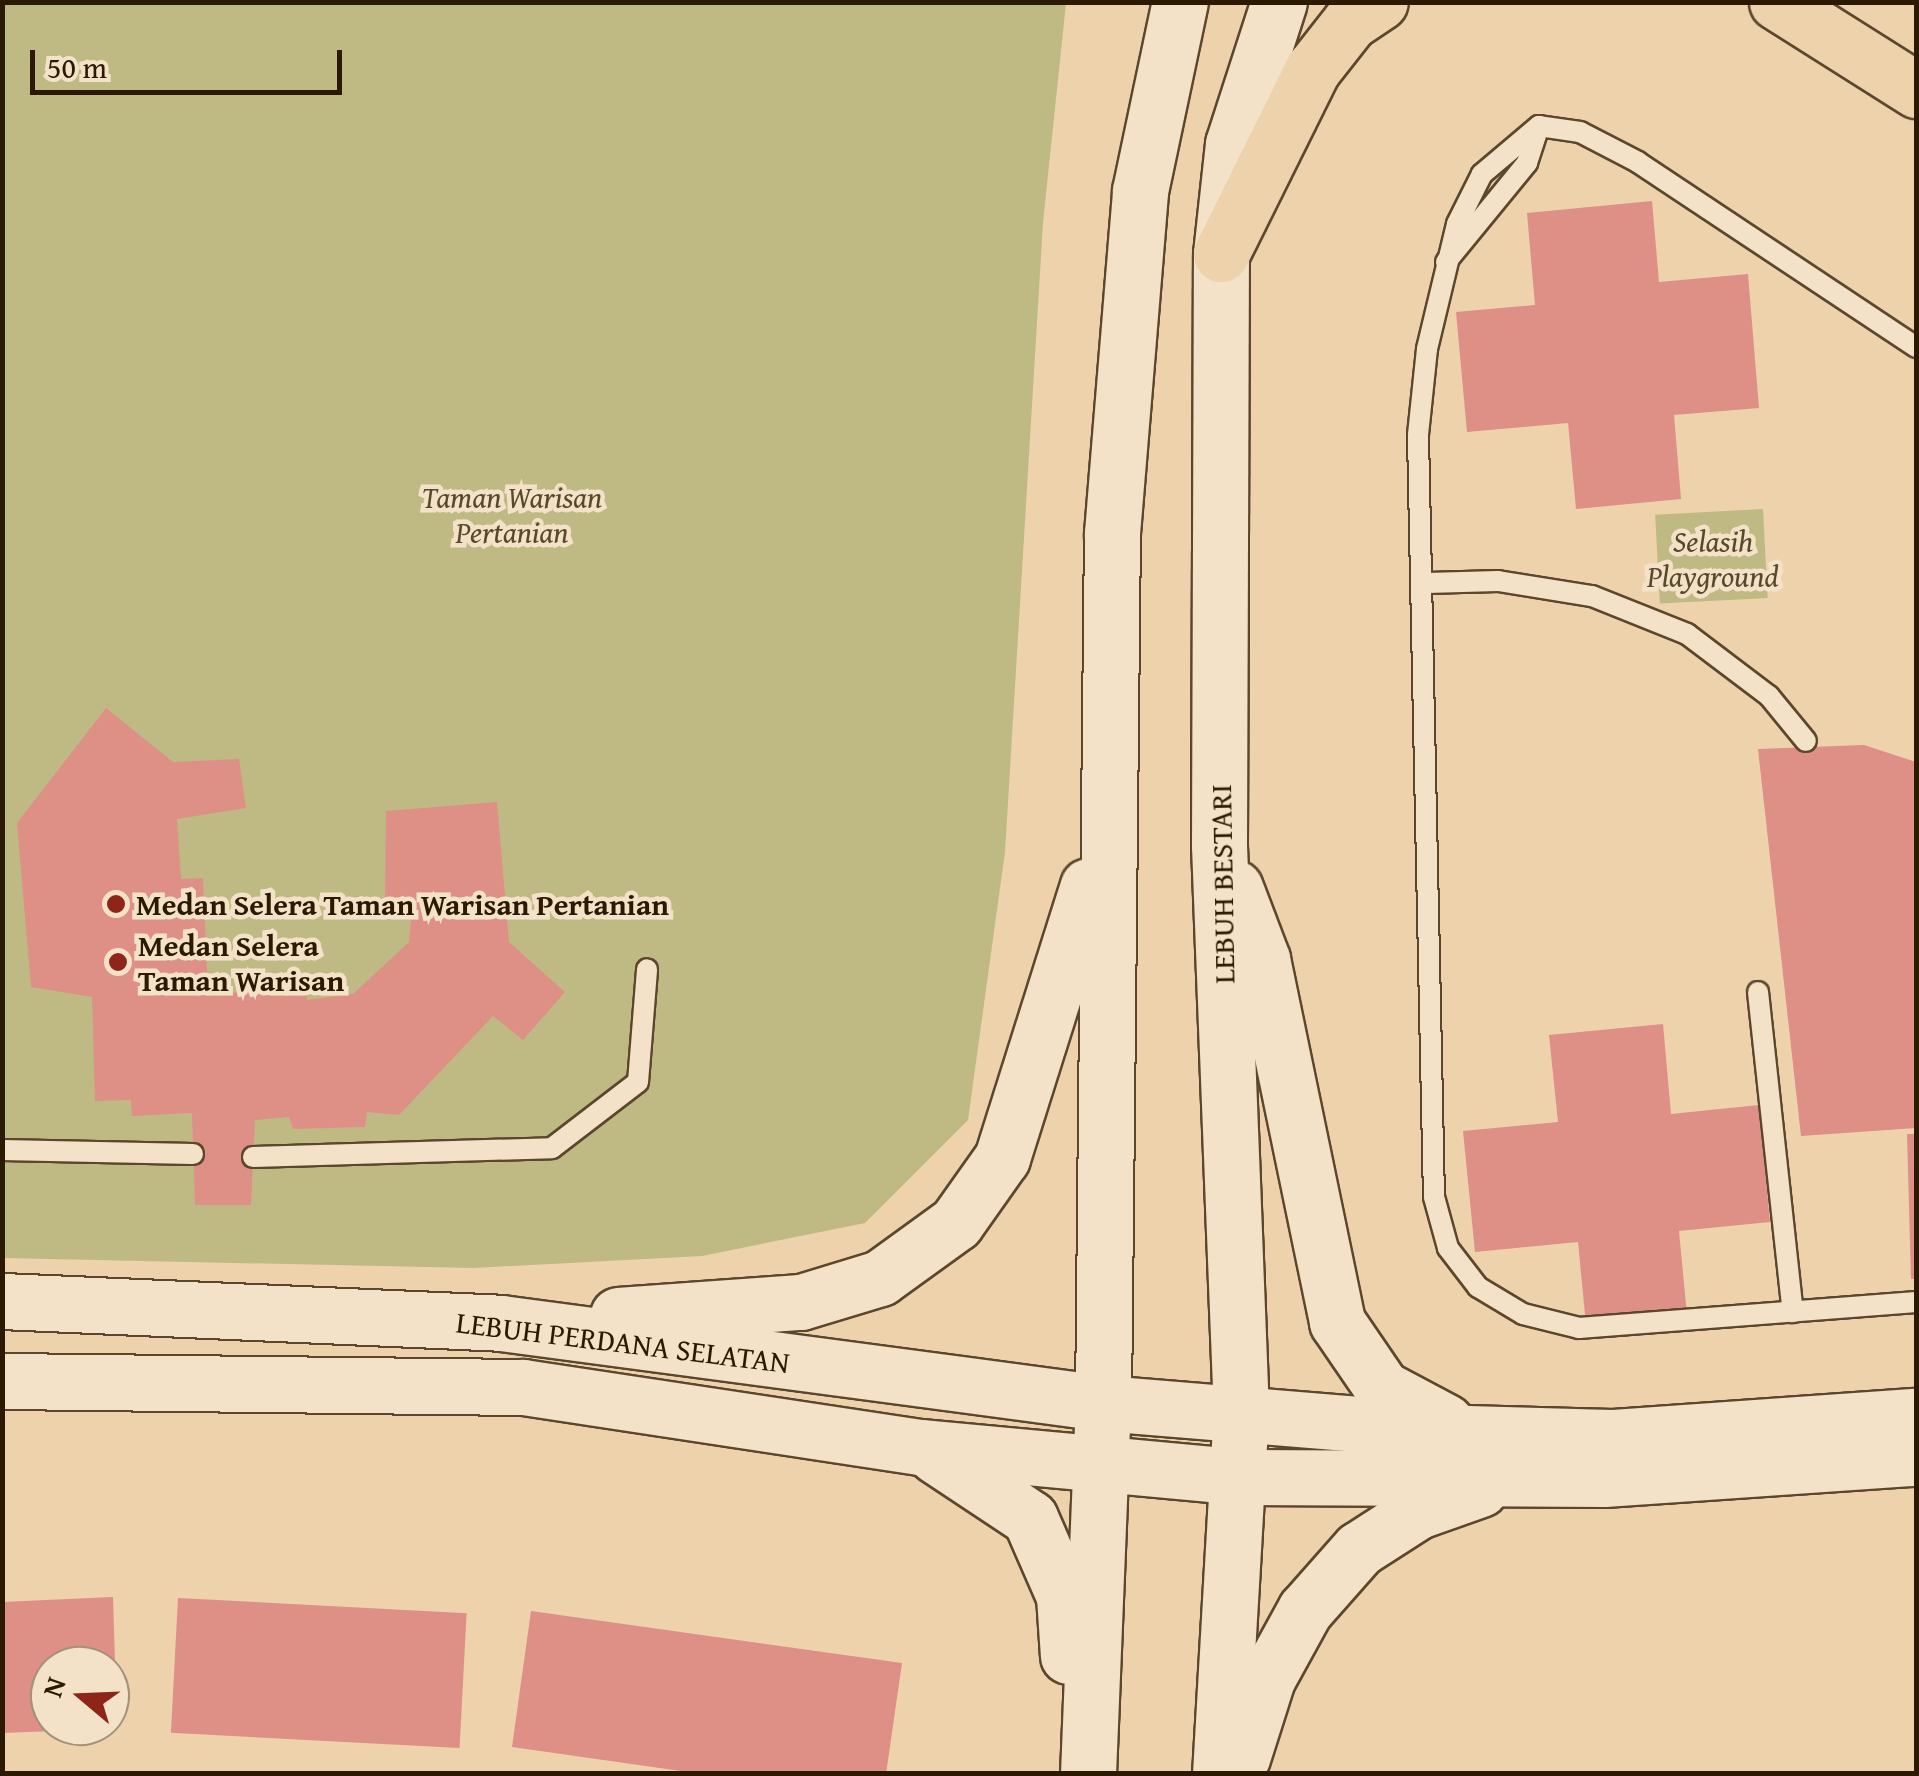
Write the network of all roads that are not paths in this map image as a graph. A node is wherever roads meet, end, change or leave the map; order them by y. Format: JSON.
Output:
{"nodes":[{"id":1,"x":1180,"y":2,"type":"edge"},
{"id":2,"x":1279,"y":2,"type":"edge"},
{"id":3,"x":1380,"y":2,"type":"edge"},
{"id":4,"x":1777,"y":2,"type":"edge"},
{"id":5,"x":1848,"y":2,"type":"edge"},
{"id":6,"x":1916,"y":63,"type":"edge"},
{"id":7,"x":1916,"y":90,"type":"edge"},
{"id":8,"x":1221,"y":254,"type":"junction"},
{"id":9,"x":1916,"y":347,"type":"edge"},
{"id":10,"x":1428,"y":583,"type":"junction"},
{"id":11,"x":1806,"y":741,"type":"dead end"},
{"id":12,"x":1107,"y":822,"type":"junction"},
{"id":13,"x":1218,"y":845,"type":"junction"},
{"id":14,"x":647,"y":969,"type":"dead end"},
{"id":15,"x":1758,"y":992,"type":"dead end"},
{"id":16,"x":2,"y":1150,"type":"edge"},
{"id":17,"x":194,"y":1154,"type":"dead end"},
{"id":18,"x":254,"y":1157,"type":"dead end"},
{"id":19,"x":2,"y":1301,"type":"edge"},
{"id":20,"x":1916,"y":1302,"type":"edge"},
{"id":21,"x":1793,"y":1312,"type":"junction"},
{"id":22,"x":501,"y":1323,"type":"junction"},
{"id":23,"x":2,"y":1381,"type":"edge"},
{"id":24,"x":1102,"y":1403,"type":"junction"},
{"id":25,"x":1241,"y":1413,"type":"junction"},
{"id":26,"x":1916,"y":1416,"type":"edge"},
{"id":27,"x":1467,"y":1433,"type":"junction"},
{"id":28,"x":920,"y":1446,"type":"junction"},
{"id":29,"x":1916,"y":1458,"type":"edge"},
{"id":30,"x":1098,"y":1469,"type":"junction"},
{"id":31,"x":1241,"y":1478,"type":"junction"},
{"id":32,"x":1511,"y":1478,"type":"junction"},
{"id":33,"x":1076,"y":1774,"type":"edge"},
{"id":34,"x":1088,"y":1774,"type":"edge"},
{"id":35,"x":1220,"y":1774,"type":"edge"},
{"id":36,"x":1237,"y":1774,"type":"edge"}],
"edges":[{"from":1,"to":12,"type":"main road"},
{"from":2,"to":8,"type":"main road","name":"LEBUH BESTARI"},
{"from":3,"to":8,"type":"main road"},
{"from":4,"to":7,"type":"main road"},
{"from":5,"to":6,"type":"main road"},
{"from":8,"to":13,"type":"main road","name":"LEBUH BESTARI"},
{"from":9,"to":10,"type":"lane"},
{"from":10,"to":11,"type":"lane"},
{"from":10,"to":21,"type":"lane"},
{"from":12,"to":22,"type":"main road"},
{"from":12,"to":24,"type":"main road"},
{"from":13,"to":25,"type":"main road","name":"LEBUH BESTARI"},
{"from":13,"to":27,"type":"main road"},
{"from":14,"to":18,"type":"lane"},
{"from":15,"to":21,"type":"lane"},
{"from":16,"to":17,"type":"lane"},
{"from":19,"to":22,"type":"main road","name":"LEBUH PERDANA SELATAN"},
{"from":20,"to":21,"type":"lane"},
{"from":22,"to":24,"type":"main road","name":"LEBUH PERDANA SELATAN"},
{"from":23,"to":28,"type":"main road","name":"LEBUH PERDANA SELATAN"},
{"from":24,"to":25,"type":"main road","name":"LEBUH PERDANA SELATAN"},
{"from":24,"to":30,"type":"main road"},
{"from":25,"to":27,"type":"main road","name":"LEBUH PERDANA SELATAN"},
{"from":25,"to":31,"type":"main road","name":"LEBUH BESTARI"},
{"from":26,"to":27,"type":"main road","name":"LEBUH PERDANA SELATAN"},
{"from":28,"to":30,"type":"main road","name":"LEBUH PERDANA SELATAN"},
{"from":28,"to":33,"type":"main road"},
{"from":29,"to":32,"type":"main road"},
{"from":30,"to":31,"type":"main road","name":"LEBUH PERDANA SELATAN"},
{"from":30,"to":34,"type":"main road"},
{"from":31,"to":32,"type":"main road","name":"LEBUH PERDANA SELATAN"},
{"from":31,"to":35,"type":"main road","name":"LEBUH BESTARI"},
{"from":32,"to":36,"type":"main road"}]}
